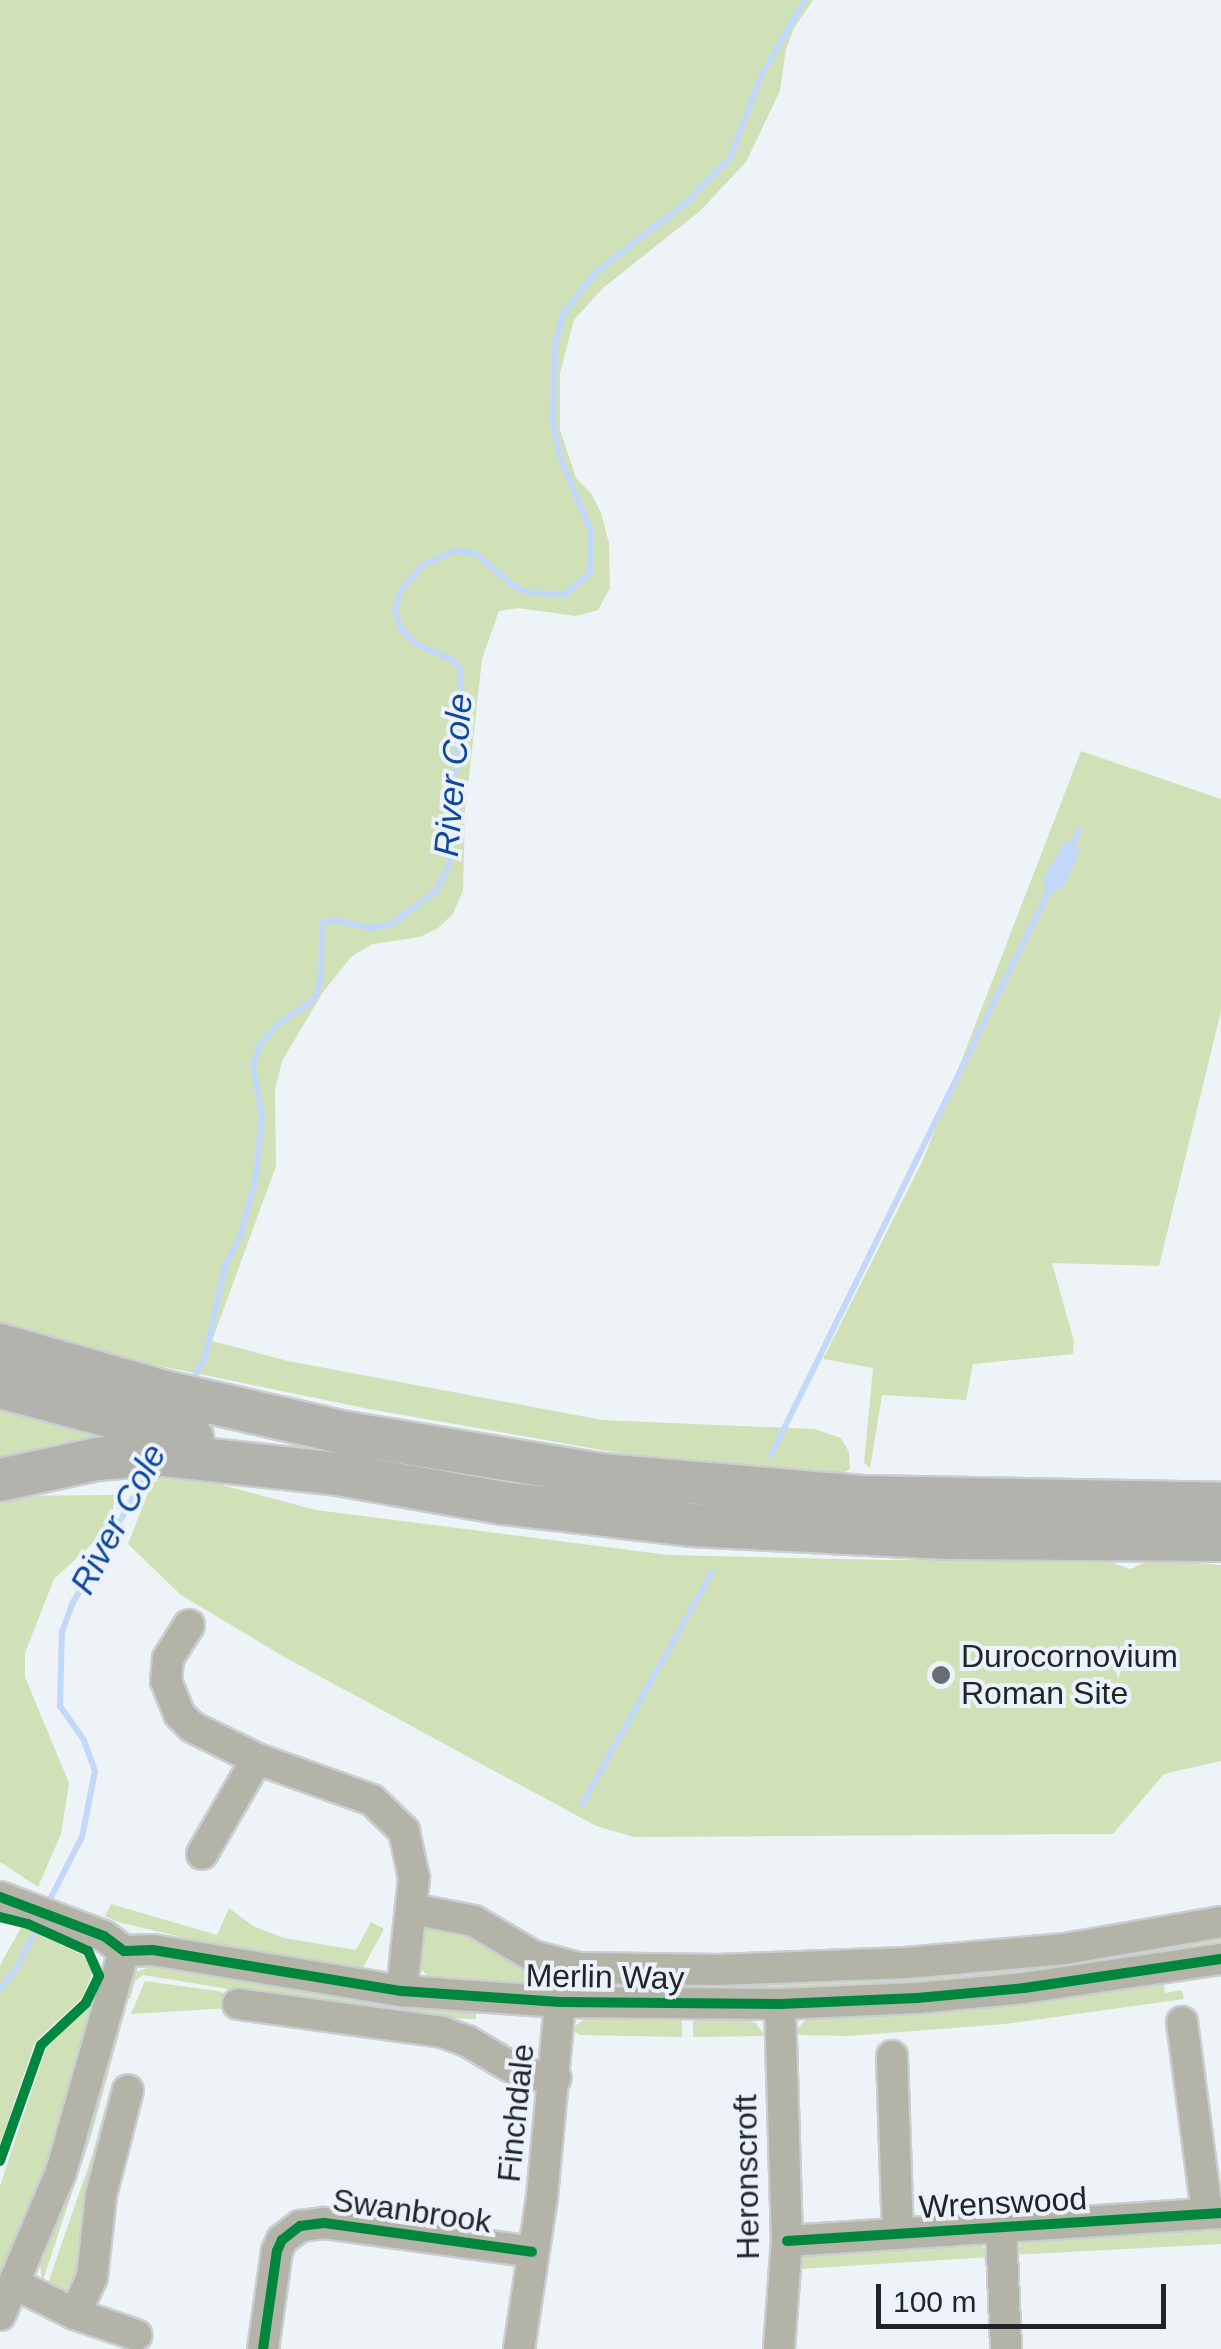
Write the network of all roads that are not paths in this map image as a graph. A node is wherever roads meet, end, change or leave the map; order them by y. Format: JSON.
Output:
{"nodes":[{"id":1,"x":0,"y":1345,"type":"edge"},
{"id":2,"x":0,"y":1387,"type":"edge"},
{"id":3,"x":166,"y":1427,"type":"junction"},
{"id":4,"x":0,"y":1480,"type":"edge"},
{"id":5,"x":1221,"y":1504,"type":"edge"},
{"id":6,"x":1221,"y":1540,"type":"edge"},
{"id":7,"x":189,"y":1625,"type":"dead end"},
{"id":8,"x":256,"y":1760,"type":"junction"},
{"id":9,"x":202,"y":1854,"type":"dead end"},
{"id":10,"x":13,"y":1902,"type":"edge"},
{"id":11,"x":412,"y":1909,"type":"junction"},
{"id":12,"x":1221,"y":1922,"type":"edge"},
{"id":13,"x":124,"y":1950,"type":"junction"},
{"id":14,"x":1221,"y":1959,"type":"edge"},
{"id":15,"x":402,"y":1991,"type":"junction"},
{"id":16,"x":560,"y":2002,"type":"junction"},
{"id":17,"x":238,"y":2004,"type":"dead end"},
{"id":18,"x":780,"y":2004,"type":"junction"},
{"id":19,"x":1182,"y":2022,"type":"dead end"},
{"id":20,"x":892,"y":2056,"type":"dead end"},
{"id":21,"x":556,"y":2078,"type":"junction"},
{"id":22,"x":128,"y":2090,"type":"dead end"},
{"id":23,"x":1214,"y":2213,"type":"edge"},
{"id":24,"x":1000,"y":2228,"type":"junction"},
{"id":25,"x":898,"y":2233,"type":"junction"},
{"id":26,"x":787,"y":2241,"type":"junction"},
{"id":27,"x":532,"y":2252,"type":"junction"},
{"id":28,"x":15,"y":2284,"type":"junction"},
{"id":29,"x":75,"y":2314,"type":"junction"},
{"id":30,"x":0,"y":2315,"type":"edge"},
{"id":31,"x":136,"y":2335,"type":"dead end"},
{"id":32,"x":263,"y":2349,"type":"edge"},
{"id":33,"x":518,"y":2349,"type":"edge"},
{"id":34,"x":778,"y":2349,"type":"edge"},
{"id":35,"x":1006,"y":2349,"type":"edge"}],
"edges":[{"from":1,"to":3,"type":"highway"},
{"from":2,"to":3,"type":"highway"},
{"from":3,"to":4,"type":"highway"},
{"from":3,"to":5,"type":"highway"},
{"from":3,"to":6,"type":"highway"},
{"from":7,"to":8,"type":"street"},
{"from":8,"to":9,"type":"street"},
{"from":8,"to":11,"type":"street"},
{"from":10,"to":13,"type":"street","name":"Merlin Way"},
{"from":11,"to":12,"type":"street","name":"Merlin Way"},
{"from":11,"to":15,"type":"street"},
{"from":13,"to":15,"type":"street","name":"Merlin Way"},
{"from":13,"to":28,"type":"street"},
{"from":14,"to":18,"type":"street","name":"Merlin Way"},
{"from":15,"to":16,"type":"street","name":"Merlin Way"},
{"from":16,"to":18,"type":"street","name":"Merlin Way"},
{"from":16,"to":21,"type":"street","name":"Finchdale"},
{"from":17,"to":21,"type":"street"},
{"from":18,"to":26,"type":"street","name":"Heronscroft"},
{"from":19,"to":23,"type":"street","name":"Wrenswood"},
{"from":20,"to":25,"type":"street","name":"Wrenswood"},
{"from":21,"to":27,"type":"street","name":"Finchdale"},
{"from":22,"to":29,"type":"street"},
{"from":23,"to":24,"type":"street","name":"Wrenswood"},
{"from":24,"to":25,"type":"street","name":"Wrenswood"},
{"from":24,"to":35,"type":"street"},
{"from":25,"to":26,"type":"street","name":"Wrenswood"},
{"from":26,"to":34,"type":"street","name":"Heronscroft"},
{"from":27,"to":32,"type":"street","name":"Swanbrook"},
{"from":27,"to":33,"type":"street","name":"Finchdale"},
{"from":28,"to":29,"type":"street"},
{"from":28,"to":30,"type":"street"},
{"from":29,"to":31,"type":"street"}]}
